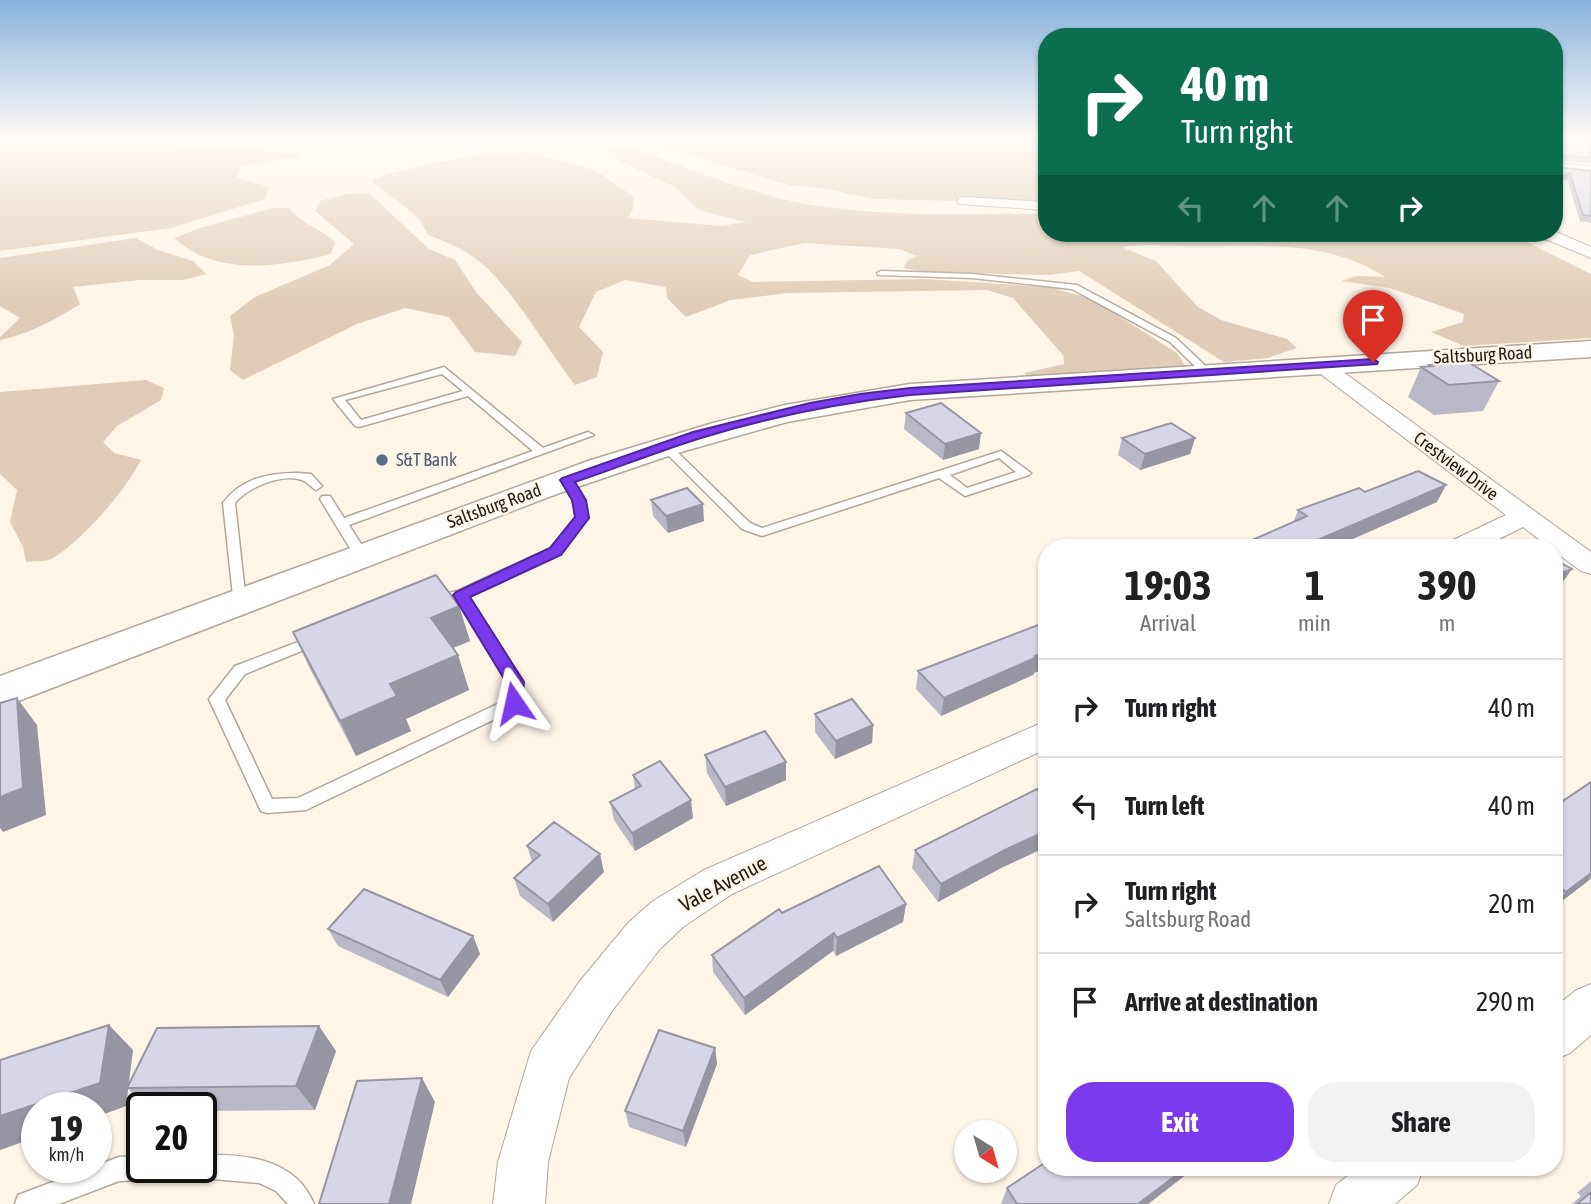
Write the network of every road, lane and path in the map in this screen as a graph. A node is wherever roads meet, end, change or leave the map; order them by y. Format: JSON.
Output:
{"nodes":[{"id":1,"x":964,"y":201,"type":"dead end"},
{"id":2,"x":1038,"y":206,"type":"edge"},
{"id":3,"x":1563,"y":241,"type":"edge"},
{"id":4,"x":1591,"y":253,"type":"edge"},
{"id":5,"x":881,"y":273,"type":"dead end"},
{"id":6,"x":1591,"y":349,"type":"edge"},
{"id":7,"x":1321,"y":365,"type":"junction"},
{"id":8,"x":1208,"y":373,"type":"junction"},
{"id":9,"x":470,"y":392,"type":"junction"},
{"id":10,"x":588,"y":435,"type":"dead end"},
{"id":11,"x":665,"y":446,"type":"junction"},
{"id":12,"x":541,"y":452,"type":"junction"},
{"id":13,"x":940,"y":473,"type":"junction"},
{"id":14,"x":567,"y":480,"type":"junction"},
{"id":15,"x":316,"y":486,"type":"dead end"},
{"id":16,"x":326,"y":499,"type":"dead end"},
{"id":17,"x":1524,"y":516,"type":"junction"},
{"id":18,"x":341,"y":524,"type":"junction"},
{"id":19,"x":1477,"y":539,"type":"edge"},
{"id":20,"x":1555,"y":539,"type":"edge"},
{"id":21,"x":1563,"y":545,"type":"edge"},
{"id":22,"x":361,"y":555,"type":"junction"},
{"id":23,"x":1591,"y":565,"type":"edge"},
{"id":24,"x":461,"y":595,"type":"junction"},
{"id":25,"x":239,"y":602,"type":"junction"},
{"id":26,"x":415,"y":604,"type":"edge"},
{"id":27,"x":328,"y":635,"type":"edge"},
{"id":28,"x":0,"y":693,"type":"edge"},
{"id":29,"x":1038,"y":738,"type":"edge"},
{"id":30,"x":1591,"y":1006,"type":"edge"},
{"id":31,"x":1563,"y":1029,"type":"edge"},
{"id":32,"x":217,"y":1167,"type":"edge"},
{"id":33,"x":126,"y":1169,"type":"edge"},
{"id":34,"x":1388,"y":1176,"type":"edge"},
{"id":35,"x":27,"y":1204,"type":"edge"},
{"id":36,"x":302,"y":1204,"type":"edge"},
{"id":37,"x":519,"y":1204,"type":"edge"},
{"id":38,"x":1354,"y":1204,"type":"edge"}],
"edges":[{"from":1,"to":2,"type":"street"},
{"from":3,"to":4,"type":"street"},
{"from":5,"to":8,"type":"lane"},
{"from":6,"to":7,"type":"main road","name":"Saltsburg Road"},
{"from":7,"to":8,"type":"main road","name":"Saltsburg Road"},
{"from":7,"to":17,"type":"street","name":"Crestview Drive"},
{"from":8,"to":11,"type":"main road","name":"Saltsburg Road"},
{"from":9,"to":9,"type":"lane"},
{"from":9,"to":12,"type":"lane"},
{"from":10,"to":12,"type":"lane"},
{"from":11,"to":13,"type":"lane"},
{"from":11,"to":14,"type":"main road","name":"Saltsburg Road"},
{"from":12,"to":18,"type":"lane"},
{"from":13,"to":13,"type":"lane"},
{"from":14,"to":22,"type":"main road","name":"Saltsburg Road"},
{"from":14,"to":24,"type":"lane"},
{"from":15,"to":25,"type":"lane"},
{"from":16,"to":18,"type":"lane"},
{"from":17,"to":19,"type":"street"},
{"from":17,"to":20,"type":"street","name":"Crestview Drive"},
{"from":18,"to":22,"type":"lane"},
{"from":21,"to":23,"type":"street","name":"Crestview Drive"},
{"from":22,"to":25,"type":"main road","name":"Saltsburg Road"},
{"from":24,"to":26,"type":"lane"},
{"from":24,"to":27,"type":"lane"},
{"from":25,"to":28,"type":"main road","name":"Saltsburg Road"},
{"from":29,"to":37,"type":"street","name":"Vale Avenue"},
{"from":30,"to":31,"type":"street"},
{"from":32,"to":36,"type":"lane"},
{"from":33,"to":35,"type":"lane"},
{"from":34,"to":38,"type":"street"}]}
